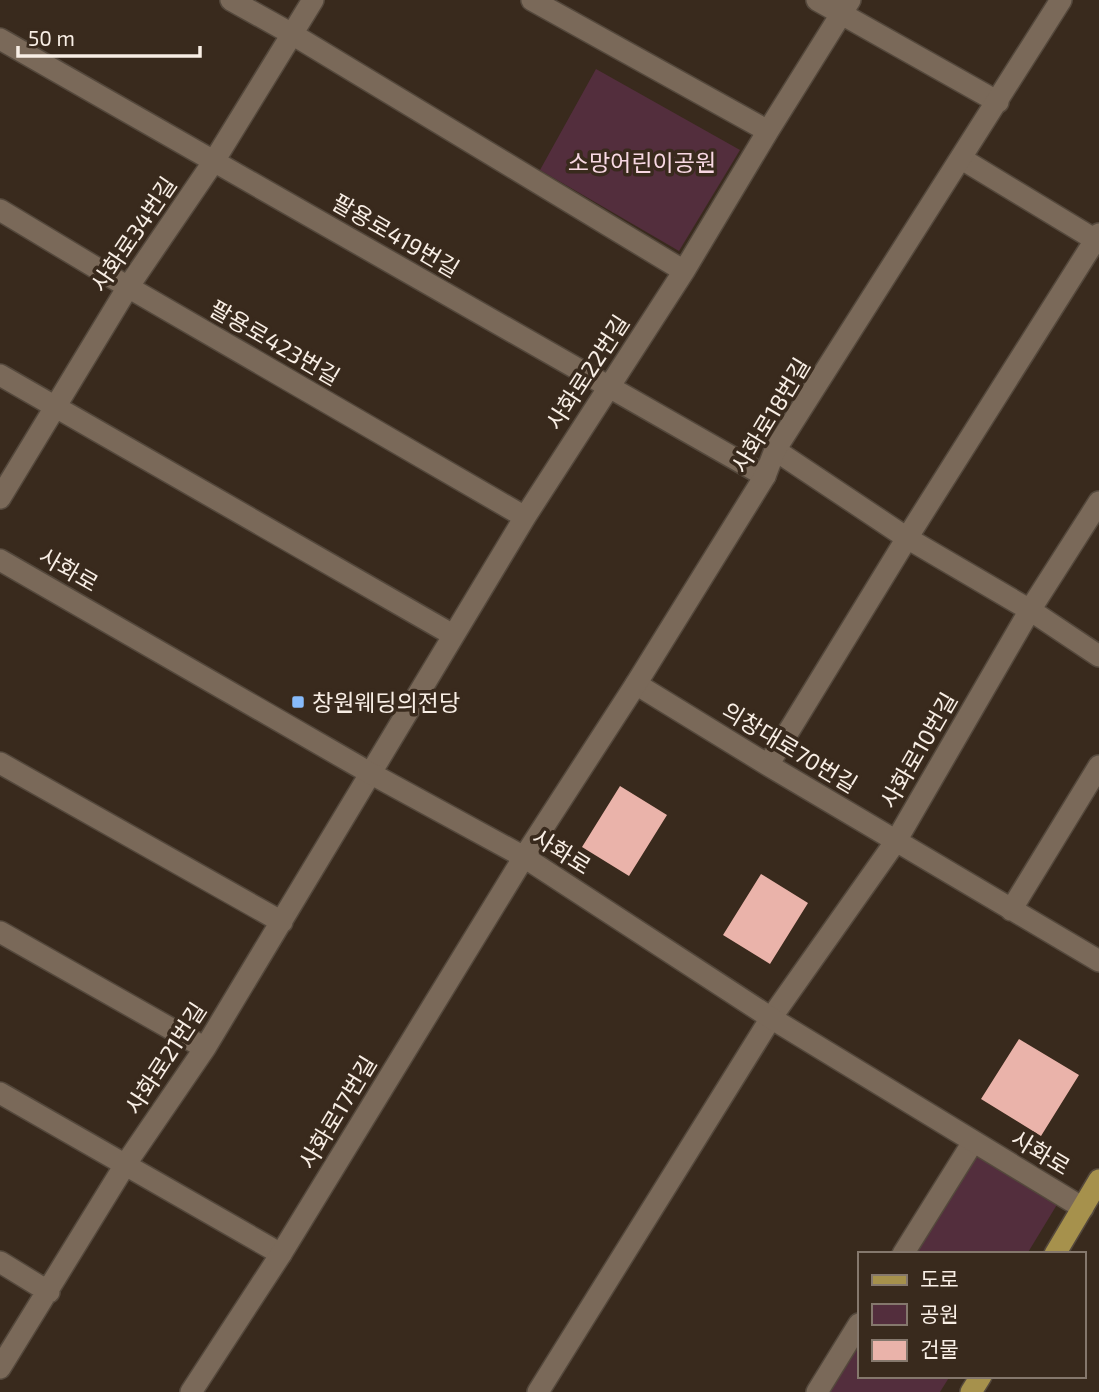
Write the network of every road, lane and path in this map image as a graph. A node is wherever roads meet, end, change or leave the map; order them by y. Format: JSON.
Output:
{"nodes":[{"id":1,"x":231,"y":0,"type":"edge"},
{"id":2,"x":313,"y":0,"type":"edge"},
{"id":3,"x":532,"y":0,"type":"edge"},
{"id":4,"x":817,"y":0,"type":"edge"},
{"id":5,"x":1061,"y":0,"type":"edge"},
{"id":6,"x":846,"y":7,"type":"edge"},
{"id":7,"x":292,"y":34,"type":"junction"},
{"id":8,"x":0,"y":39,"type":"edge"},
{"id":9,"x":998,"y":102,"type":"junction"},
{"id":10,"x":768,"y":131,"type":"junction"},
{"id":11,"x":962,"y":159,"type":"junction"},
{"id":12,"x":214,"y":161,"type":"junction"},
{"id":13,"x":0,"y":210,"type":"edge"},
{"id":14,"x":1098,"y":239,"type":"edge"},
{"id":15,"x":684,"y":271,"type":"junction"},
{"id":16,"x":128,"y":287,"type":"junction"},
{"id":17,"x":0,"y":375,"type":"edge"},
{"id":18,"x":608,"y":386,"type":"junction"},
{"id":19,"x":54,"y":408,"type":"junction"},
{"id":20,"x":775,"y":450,"type":"junction"},
{"id":21,"x":765,"y":476,"type":"junction"},
{"id":22,"x":0,"y":498,"type":"edge"},
{"id":23,"x":1099,"y":502,"type":"edge"},
{"id":24,"x":525,"y":517,"type":"junction"},
{"id":25,"x":907,"y":538,"type":"junction"},
{"id":26,"x":0,"y":560,"type":"edge"},
{"id":27,"x":1030,"y":610,"type":"junction"},
{"id":28,"x":453,"y":635,"type":"junction"},
{"id":29,"x":1099,"y":656,"type":"edge"},
{"id":30,"x":636,"y":684,"type":"junction"},
{"id":31,"x":0,"y":763,"type":"edge"},
{"id":32,"x":768,"y":765,"type":"junction"},
{"id":33,"x":1099,"y":766,"type":"edge"},
{"id":34,"x":370,"y":773,"type":"junction"},
{"id":35,"x":896,"y":841,"type":"junction"},
{"id":36,"x":524,"y":857,"type":"junction"},
{"id":37,"x":1011,"y":910,"type":"junction"},
{"id":38,"x":282,"y":922,"type":"junction"},
{"id":39,"x":0,"y":932,"type":"edge"},
{"id":40,"x":1099,"y":961,"type":"edge"},
{"id":41,"x":771,"y":1017,"type":"junction"},
{"id":42,"x":205,"y":1048,"type":"junction"},
{"id":43,"x":0,"y":1093,"type":"edge"},
{"id":44,"x":973,"y":1142,"type":"junction"},
{"id":45,"x":125,"y":1165,"type":"junction"},
{"id":46,"x":1099,"y":1180,"type":"edge"},
{"id":47,"x":1083,"y":1208,"type":"junction"},
{"id":48,"x":904,"y":1252,"type":"edge"},
{"id":49,"x":1056,"y":1252,"type":"edge"},
{"id":50,"x":281,"y":1254,"type":"junction"},
{"id":51,"x":0,"y":1262,"type":"edge"},
{"id":52,"x":49,"y":1292,"type":"junction"},
{"id":53,"x":858,"y":1326,"type":"edge"},
{"id":54,"x":0,"y":1368,"type":"edge"},
{"id":55,"x":191,"y":1392,"type":"edge"},
{"id":56,"x":538,"y":1392,"type":"edge"},
{"id":57,"x":817,"y":1392,"type":"edge"}],
"edges":[{"from":1,"to":7,"type":"street"},
{"from":2,"to":7,"type":"street","name":"사화로34번길"},
{"from":3,"to":10,"type":"street"},
{"from":4,"to":6,"type":"street"},
{"from":5,"to":9,"type":"street","name":"사화로18번길"},
{"from":6,"to":9,"type":"street"},
{"from":6,"to":10,"type":"street","name":"사화로22번길"},
{"from":7,"to":12,"type":"street","name":"사화로34번길"},
{"from":7,"to":15,"type":"street"},
{"from":8,"to":12,"type":"street","name":"팔용로419번길"},
{"from":9,"to":11,"type":"street","name":"사화로18번길"},
{"from":10,"to":15,"type":"street","name":"사화로22번길"},
{"from":11,"to":14,"type":"street"},
{"from":11,"to":20,"type":"street","name":"사화로18번길"},
{"from":12,"to":16,"type":"street","name":"사화로34번길"},
{"from":12,"to":18,"type":"street","name":"팔용로419번길"},
{"from":13,"to":16,"type":"street","name":"팔용로423번길"},
{"from":14,"to":25,"type":"street"},
{"from":15,"to":18,"type":"street","name":"사화로22번길"},
{"from":16,"to":19,"type":"street","name":"사화로34번길"},
{"from":16,"to":24,"type":"street","name":"팔용로423번길"},
{"from":17,"to":19,"type":"street"},
{"from":18,"to":21,"type":"street","name":"팔용로419번길"},
{"from":18,"to":24,"type":"street","name":"사화로22번길"},
{"from":19,"to":22,"type":"street","name":"사화로34번길"},
{"from":19,"to":28,"type":"street"},
{"from":20,"to":21,"type":"street","name":"사화로18번길"},
{"from":20,"to":25,"type":"street"},
{"from":21,"to":30,"type":"street","name":"사화로18번길"},
{"from":23,"to":27,"type":"street","name":"사화로10번길"},
{"from":24,"to":28,"type":"street","name":"사화로22번길"},
{"from":25,"to":27,"type":"street"},
{"from":25,"to":32,"type":"street"},
{"from":26,"to":34,"type":"street","name":"사화로"},
{"from":27,"to":29,"type":"street"},
{"from":27,"to":35,"type":"street","name":"사화로10번길"},
{"from":28,"to":34,"type":"street","name":"사화로22번길"},
{"from":30,"to":32,"type":"street","name":"의창대로70번길"},
{"from":30,"to":36,"type":"street","name":"사화로18번길"},
{"from":31,"to":38,"type":"street"},
{"from":32,"to":35,"type":"street","name":"의창대로70번길"},
{"from":33,"to":37,"type":"street"},
{"from":34,"to":36,"type":"street","name":"사화로"},
{"from":34,"to":38,"type":"street","name":"사화로21번길"},
{"from":35,"to":37,"type":"street","name":"의창대로70번길"},
{"from":35,"to":41,"type":"street","name":"사화로10번길"},
{"from":36,"to":41,"type":"street","name":"사화로"},
{"from":36,"to":50,"type":"street","name":"사화로17번길"},
{"from":37,"to":40,"type":"street","name":"의창대로70번길"},
{"from":38,"to":42,"type":"street","name":"사화로21번길"},
{"from":39,"to":42,"type":"street"},
{"from":41,"to":44,"type":"street","name":"사화로"},
{"from":41,"to":56,"type":"street","name":"사화로10번길"},
{"from":42,"to":45,"type":"street","name":"사화로21번길"},
{"from":43,"to":45,"type":"street"},
{"from":44,"to":47,"type":"street","name":"사화로"},
{"from":44,"to":48,"type":"street"},
{"from":45,"to":50,"type":"street"},
{"from":45,"to":52,"type":"street","name":"사화로21번길"},
{"from":46,"to":47,"type":"main road"},
{"from":47,"to":49,"type":"main road"},
{"from":50,"to":55,"type":"street","name":"사화로17번길"},
{"from":51,"to":52,"type":"street"},
{"from":52,"to":54,"type":"street","name":"사화로21번길"},
{"from":53,"to":57,"type":"street"}]}
